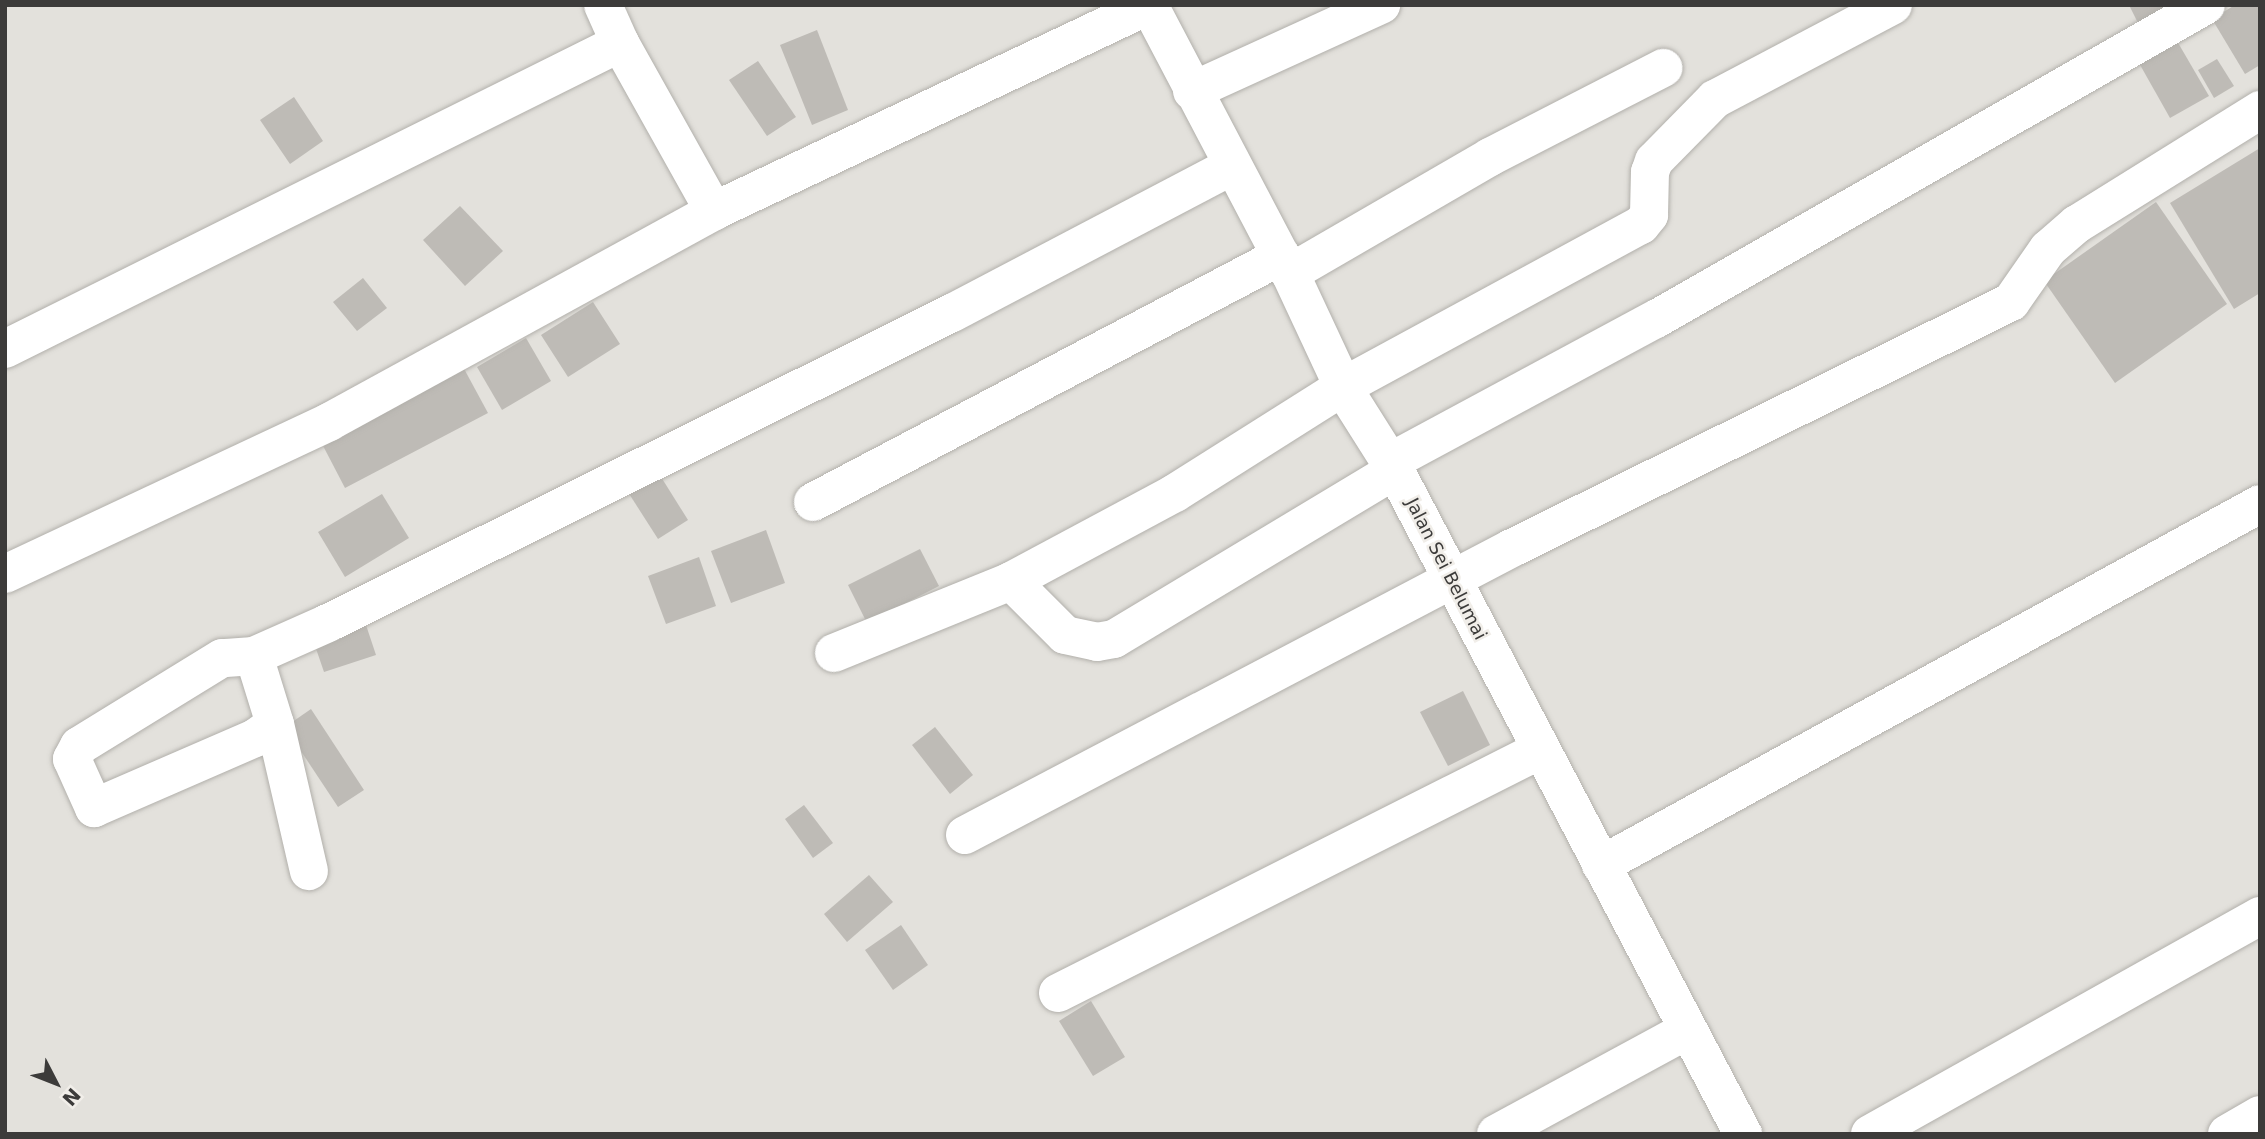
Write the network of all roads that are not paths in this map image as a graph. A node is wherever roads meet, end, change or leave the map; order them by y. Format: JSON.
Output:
{"nodes":[{"id":1,"x":603,"y":5,"type":"edge"},
{"id":2,"x":1149,"y":5,"type":"edge"},
{"id":3,"x":1381,"y":5,"type":"edge"},
{"id":4,"x":1893,"y":5,"type":"edge"},
{"id":5,"x":2206,"y":5,"type":"edge"},
{"id":6,"x":620,"y":43,"type":"junction"},
{"id":7,"x":1663,"y":68,"type":"dead end"},
{"id":8,"x":1192,"y":91,"type":"junction"},
{"id":9,"x":2260,"y":110,"type":"edge"},
{"id":10,"x":1232,"y":166,"type":"junction"},
{"id":11,"x":714,"y":211,"type":"junction"},
{"id":12,"x":1286,"y":264,"type":"junction"},
{"id":13,"x":5,"y":349,"type":"edge"},
{"id":14,"x":1343,"y":386,"type":"junction"},
{"id":15,"x":1392,"y":466,"type":"junction"},
{"id":16,"x":813,"y":502,"type":"dead end"},
{"id":17,"x":2260,"y":504,"type":"edge"},
{"id":18,"x":5,"y":574,"type":"edge"},
{"id":19,"x":1011,"y":581,"type":"junction"},
{"id":20,"x":1452,"y":582,"type":"junction"},
{"id":21,"x":834,"y":653,"type":"dead end"},
{"id":22,"x":254,"y":656,"type":"junction"},
{"id":23,"x":275,"y":724,"type":"junction"},
{"id":24,"x":1540,"y":750,"type":"junction"},
{"id":25,"x":965,"y":835,"type":"dead end"},
{"id":26,"x":1601,"y":865,"type":"junction"},
{"id":27,"x":309,"y":871,"type":"dead end"},
{"id":28,"x":2260,"y":916,"type":"edge"},
{"id":29,"x":1058,"y":993,"type":"dead end"},
{"id":30,"x":1692,"y":1040,"type":"junction"},
{"id":31,"x":2260,"y":1115,"type":"edge"},
{"id":32,"x":1496,"y":1134,"type":"edge"},
{"id":33,"x":1543,"y":1134,"type":"edge"},
{"id":34,"x":1743,"y":1134,"type":"edge"},
{"id":35,"x":1871,"y":1134,"type":"edge"},
{"id":36,"x":2227,"y":1134,"type":"edge"}],
"edges":[{"from":1,"to":6,"type":"street"},
{"from":2,"to":8,"type":"street","name":"Jalan Sei Belumai"},
{"from":2,"to":11,"type":"street"},
{"from":3,"to":8,"type":"street"},
{"from":4,"to":14,"type":"street"},
{"from":5,"to":15,"type":"street"},
{"from":6,"to":11,"type":"street"},
{"from":6,"to":13,"type":"street"},
{"from":7,"to":12,"type":"street"},
{"from":8,"to":10,"type":"street","name":"Jalan Sei Belumai"},
{"from":9,"to":20,"type":"street"},
{"from":10,"to":12,"type":"street","name":"Jalan Sei Belumai"},
{"from":10,"to":22,"type":"street"},
{"from":11,"to":18,"type":"street"},
{"from":12,"to":14,"type":"street","name":"Jalan Sei Belumai"},
{"from":12,"to":16,"type":"street"},
{"from":14,"to":15,"type":"street","name":"Jalan Sei Belumai"},
{"from":14,"to":19,"type":"street"},
{"from":15,"to":19,"type":"street"},
{"from":15,"to":20,"type":"street","name":"Jalan Sei Belumai"},
{"from":17,"to":26,"type":"street"},
{"from":19,"to":21,"type":"street"},
{"from":20,"to":24,"type":"street","name":"Jalan Sei Belumai"},
{"from":20,"to":25,"type":"street"},
{"from":22,"to":23,"type":"street"},
{"from":22,"to":23,"type":"street"},
{"from":23,"to":27,"type":"street"},
{"from":24,"to":26,"type":"street","name":"Jalan Sei Belumai"},
{"from":24,"to":29,"type":"street"},
{"from":26,"to":30,"type":"street","name":"Jalan Sei Belumai"},
{"from":28,"to":35,"type":"street"},
{"from":30,"to":32,"type":"street"},
{"from":30,"to":33,"type":"street"},
{"from":30,"to":34,"type":"street","name":"Jalan Sei Belumai"},
{"from":31,"to":36,"type":"street"}]}
